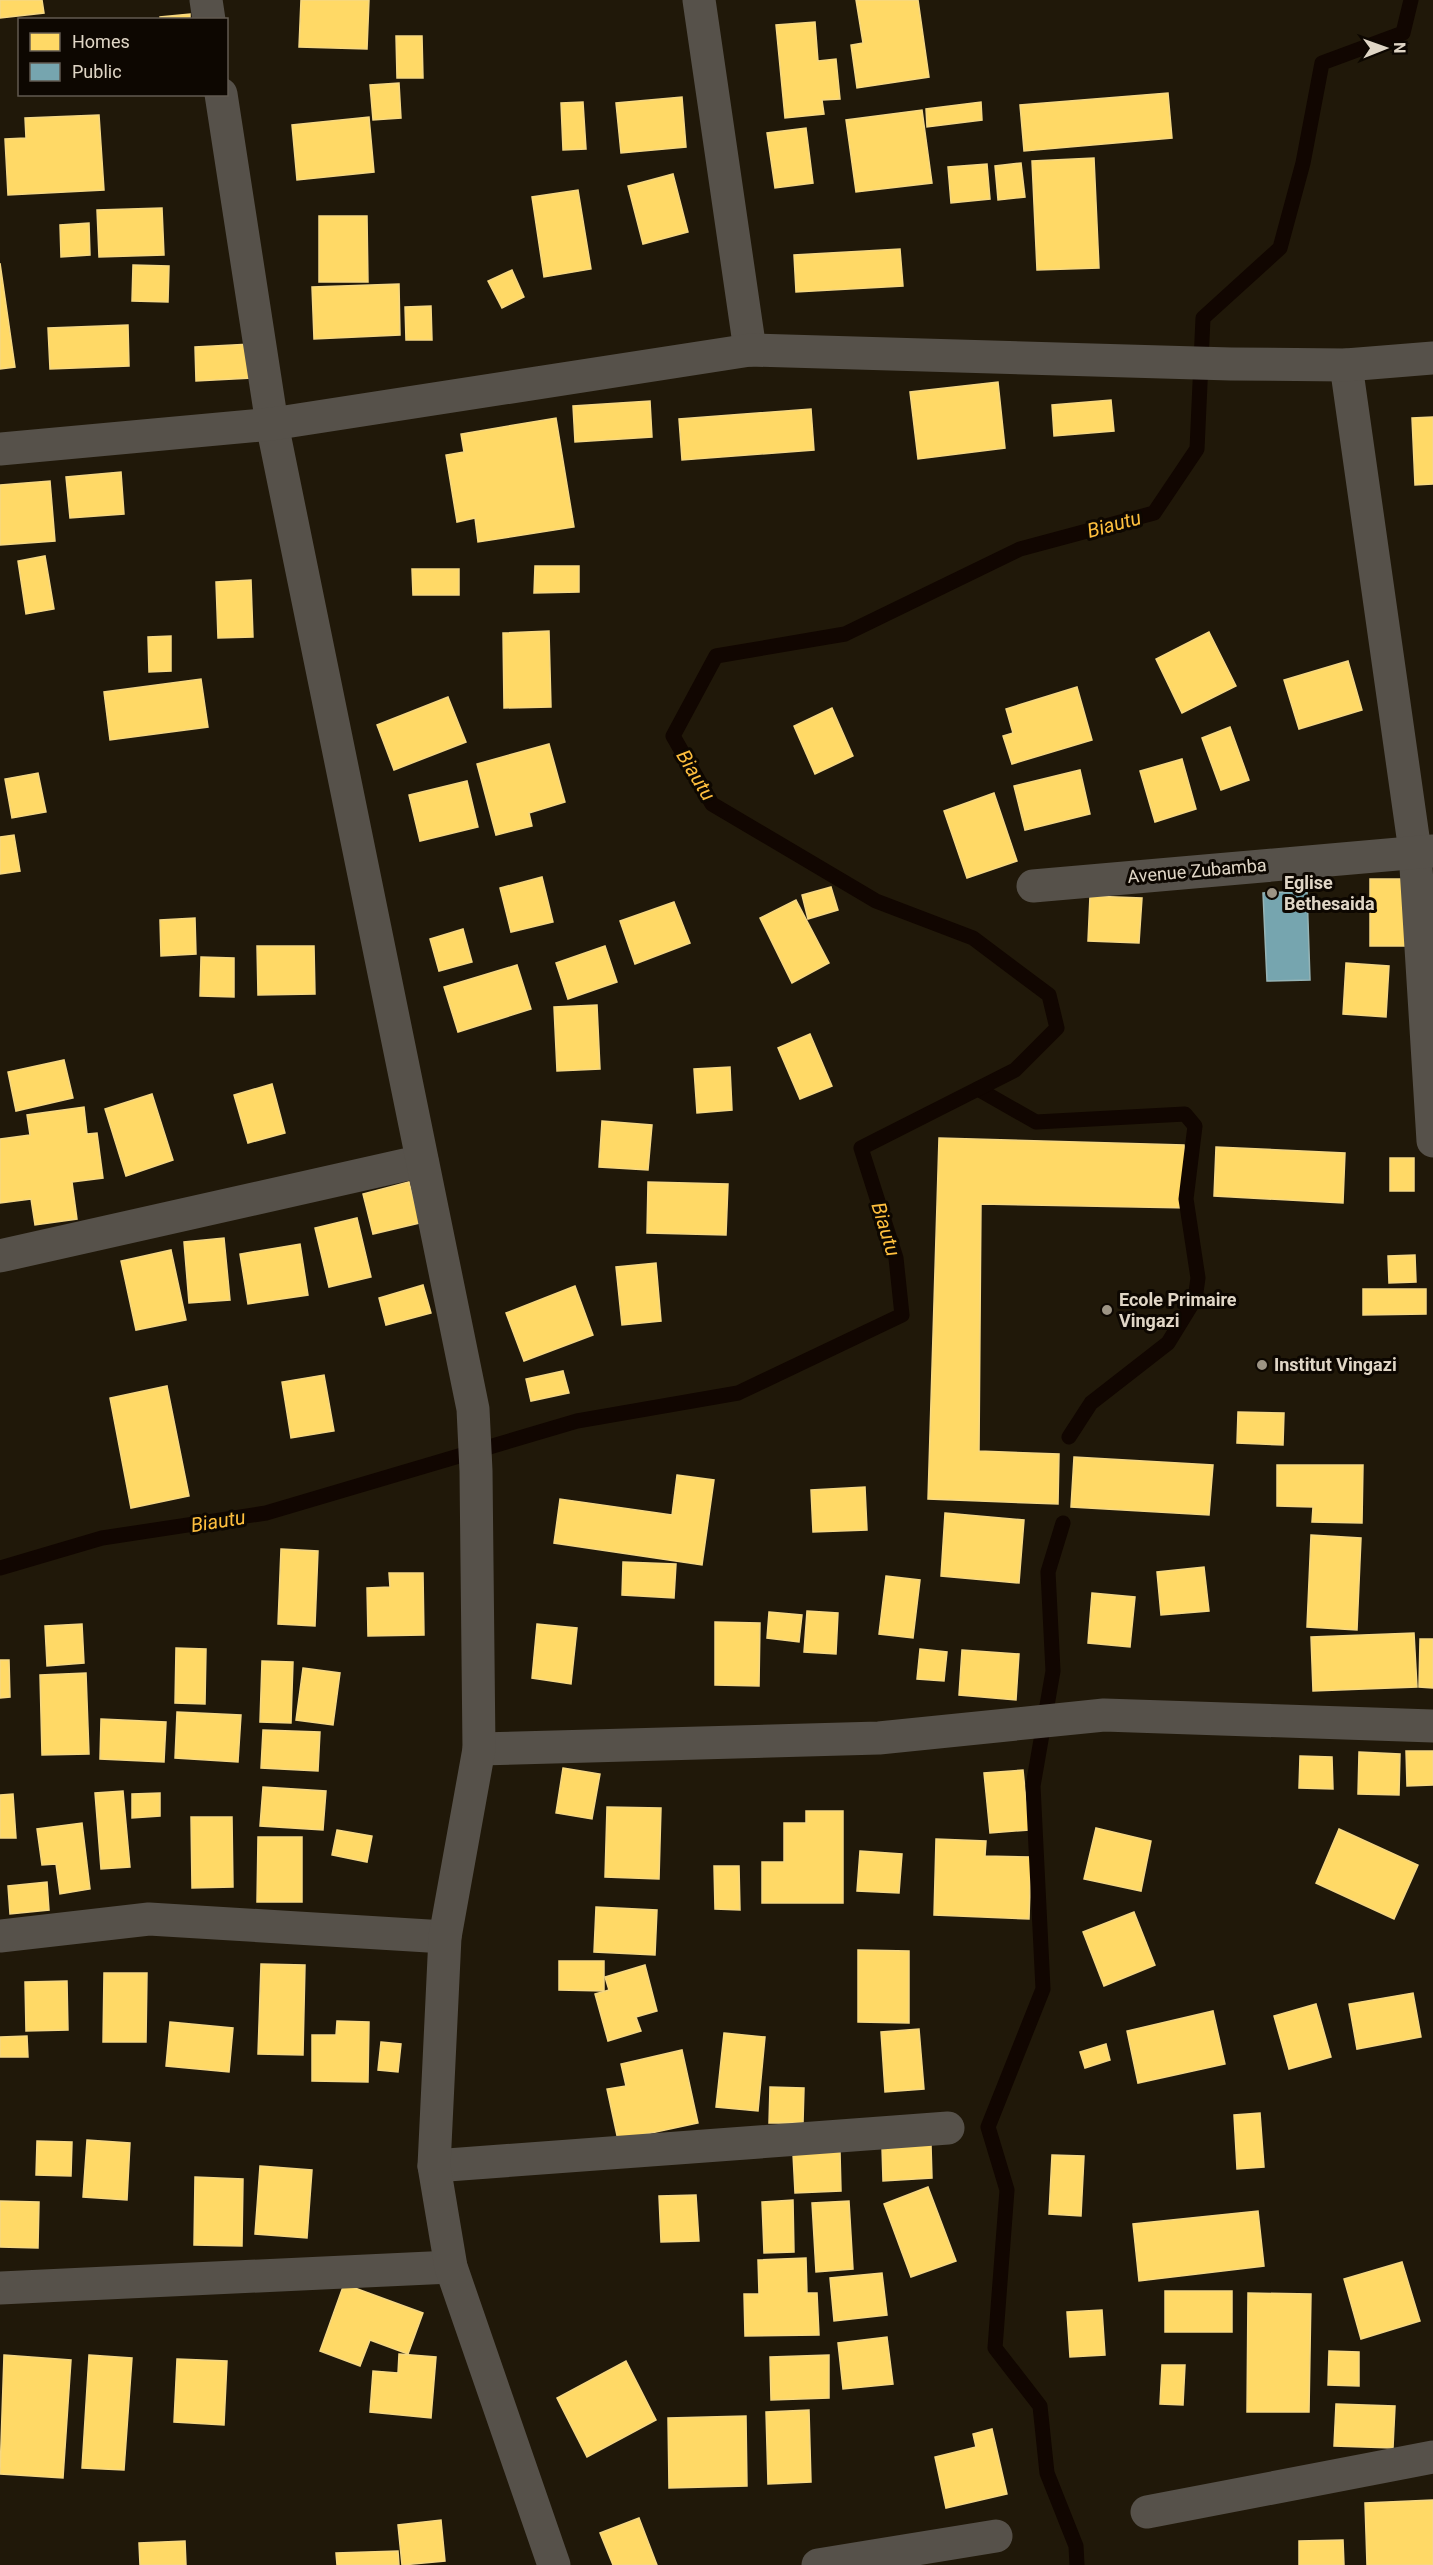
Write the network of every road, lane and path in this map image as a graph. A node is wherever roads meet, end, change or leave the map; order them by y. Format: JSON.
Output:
{"nodes":[{"id":1,"x":206,"y":0,"type":"edge"},
{"id":2,"x":699,"y":0,"type":"edge"},
{"id":3,"x":209,"y":18,"type":"edge"},
{"id":4,"x":221,"y":96,"type":"edge"},
{"id":5,"x":750,"y":350,"type":"junction"},
{"id":6,"x":1433,"y":358,"type":"edge"},
{"id":7,"x":1346,"y":365,"type":"junction"},
{"id":8,"x":272,"y":424,"type":"junction"},
{"id":9,"x":0,"y":449,"type":"edge"},
{"id":10,"x":1424,"y":851,"type":"edge"},
{"id":11,"x":1033,"y":886,"type":"dead end"},
{"id":12,"x":1433,"y":1141,"type":"edge"},
{"id":13,"x":422,"y":1161,"type":"junction"},
{"id":14,"x":0,"y":1256,"type":"edge"},
{"id":15,"x":1433,"y":1726,"type":"edge"},
{"id":16,"x":479,"y":1749,"type":"junction"},
{"id":17,"x":0,"y":1936,"type":"edge"},
{"id":18,"x":445,"y":1937,"type":"junction"},
{"id":19,"x":948,"y":2128,"type":"dead end"},
{"id":20,"x":434,"y":2166,"type":"junction"},
{"id":21,"x":451,"y":2266,"type":"junction"},
{"id":22,"x":0,"y":2288,"type":"edge"},
{"id":23,"x":1433,"y":2457,"type":"edge"},
{"id":24,"x":1147,"y":2512,"type":"dead end"},
{"id":25,"x":996,"y":2536,"type":"dead end"},
{"id":26,"x":554,"y":2565,"type":"edge"},
{"id":27,"x":818,"y":2565,"type":"edge"}],
"edges":[{"from":1,"to":3,"type":"street"},
{"from":2,"to":5,"type":"street"},
{"from":4,"to":8,"type":"street"},
{"from":5,"to":7,"type":"street"},
{"from":5,"to":8,"type":"street"},
{"from":6,"to":7,"type":"street"},
{"from":7,"to":10,"type":"street"},
{"from":8,"to":9,"type":"street"},
{"from":8,"to":13,"type":"street"},
{"from":10,"to":11,"type":"street","name":"Avenue Zubamba"},
{"from":10,"to":12,"type":"street"},
{"from":13,"to":14,"type":"street"},
{"from":13,"to":16,"type":"street"},
{"from":15,"to":16,"type":"street"},
{"from":16,"to":18,"type":"street"},
{"from":17,"to":18,"type":"street"},
{"from":18,"to":20,"type":"street"},
{"from":19,"to":20,"type":"street"},
{"from":20,"to":21,"type":"street"},
{"from":21,"to":22,"type":"street"},
{"from":21,"to":26,"type":"street"},
{"from":23,"to":24,"type":"street"},
{"from":25,"to":27,"type":"street"}]}
